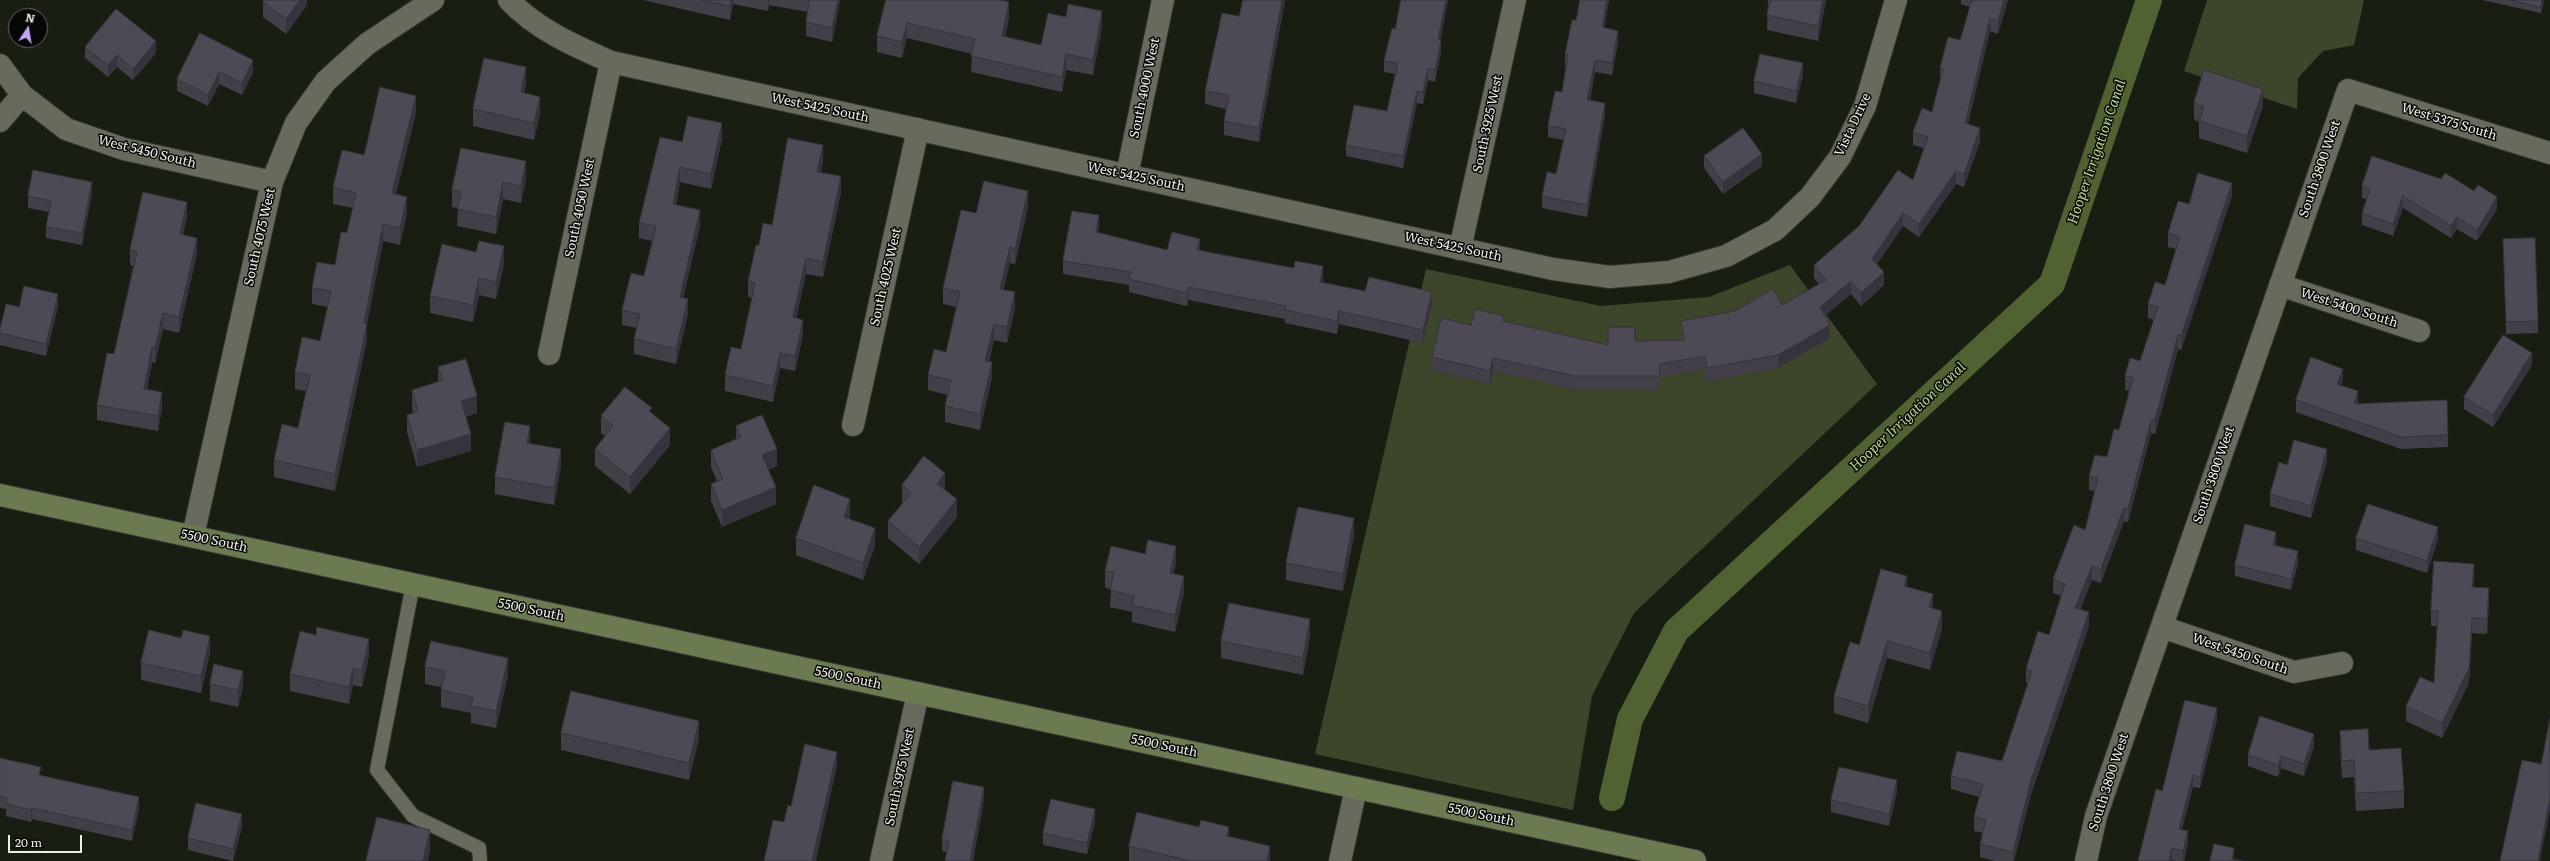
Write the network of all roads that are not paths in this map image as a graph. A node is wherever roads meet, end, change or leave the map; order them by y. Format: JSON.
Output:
{"nodes":[{"id":1,"x":433,"y":0,"type":"edge"},
{"id":2,"x":509,"y":0,"type":"edge"},
{"id":3,"x":1163,"y":0,"type":"edge"},
{"id":4,"x":1515,"y":0,"type":"edge"},
{"id":5,"x":1896,"y":0,"type":"edge"},
{"id":6,"x":611,"y":62,"type":"junction"},
{"id":7,"x":0,"y":65,"type":"edge"},
{"id":8,"x":2348,"y":90,"type":"joint"},
{"id":9,"x":22,"y":95,"type":"junction"},
{"id":10,"x":0,"y":121,"type":"edge"},
{"id":11,"x":918,"y":129,"type":"junction"},
{"id":12,"x":2550,"y":153,"type":"edge"},
{"id":13,"x":1127,"y":175,"type":"junction"},
{"id":14,"x":272,"y":182,"type":"junction"},
{"id":15,"x":1775,"y":230,"type":"joint"},
{"id":16,"x":1460,"y":249,"type":"junction"},
{"id":17,"x":2280,"y":285,"type":"junction"},
{"id":18,"x":2419,"y":331,"type":"dead end"},
{"id":19,"x":549,"y":354,"type":"dead end"},
{"id":20,"x":853,"y":425,"type":"dead end"},
{"id":21,"x":0,"y":495,"type":"edge"},
{"id":22,"x":192,"y":536,"type":"junction"},
{"id":23,"x":413,"y":584,"type":"junction"},
{"id":24,"x":2162,"y":627,"type":"junction"},
{"id":25,"x":2342,"y":663,"type":"dead end"},
{"id":26,"x":918,"y":693,"type":"junction"},
{"id":27,"x":1356,"y":788,"type":"junction"},
{"id":28,"x":480,"y":861,"type":"edge"},
{"id":29,"x":881,"y":861,"type":"edge"},
{"id":30,"x":1340,"y":861,"type":"edge"},
{"id":31,"x":1695,"y":861,"type":"edge"},
{"id":32,"x":2086,"y":861,"type":"edge"}],
"edges":[{"from":1,"to":14,"type":"street","name":"South 4075 West"},
{"from":2,"to":6,"type":"street","name":"West 5425 South"},
{"from":3,"to":13,"type":"street","name":"South 4000 West"},
{"from":4,"to":16,"type":"street","name":"South 3925 West"},
{"from":5,"to":15,"type":"street","name":"Vista Drive"},
{"from":6,"to":11,"type":"street","name":"West 5425 South"},
{"from":6,"to":19,"type":"street","name":"South 4050 West"},
{"from":7,"to":9,"type":"street","name":"West 5450 South"},
{"from":8,"to":12,"type":"street","name":"West 5375 South"},
{"from":8,"to":17,"type":"street","name":"South 3800 West"},
{"from":9,"to":10,"type":"street"},
{"from":9,"to":14,"type":"street","name":"West 5450 South"},
{"from":11,"to":13,"type":"street","name":"West 5425 South"},
{"from":11,"to":20,"type":"street","name":"South 4025 West"},
{"from":13,"to":16,"type":"street","name":"West 5425 South"},
{"from":14,"to":22,"type":"street","name":"South 4075 West"},
{"from":15,"to":16,"type":"street","name":"West 5425 South"},
{"from":17,"to":18,"type":"street","name":"West 5400 South"},
{"from":17,"to":24,"type":"street","name":"South 3800 West"},
{"from":21,"to":22,"type":"main road","name":"5500 South"},
{"from":22,"to":23,"type":"main road","name":"5500 South"},
{"from":23,"to":26,"type":"main road","name":"5500 South"},
{"from":23,"to":28,"type":"lane"},
{"from":24,"to":25,"type":"street","name":"West 5450 South"},
{"from":24,"to":32,"type":"street","name":"South 3800 West"},
{"from":26,"to":27,"type":"main road","name":"5500 South"},
{"from":26,"to":29,"type":"street","name":"South 3975 West"},
{"from":27,"to":30,"type":"street"},
{"from":27,"to":31,"type":"main road","name":"5500 South"}]}
